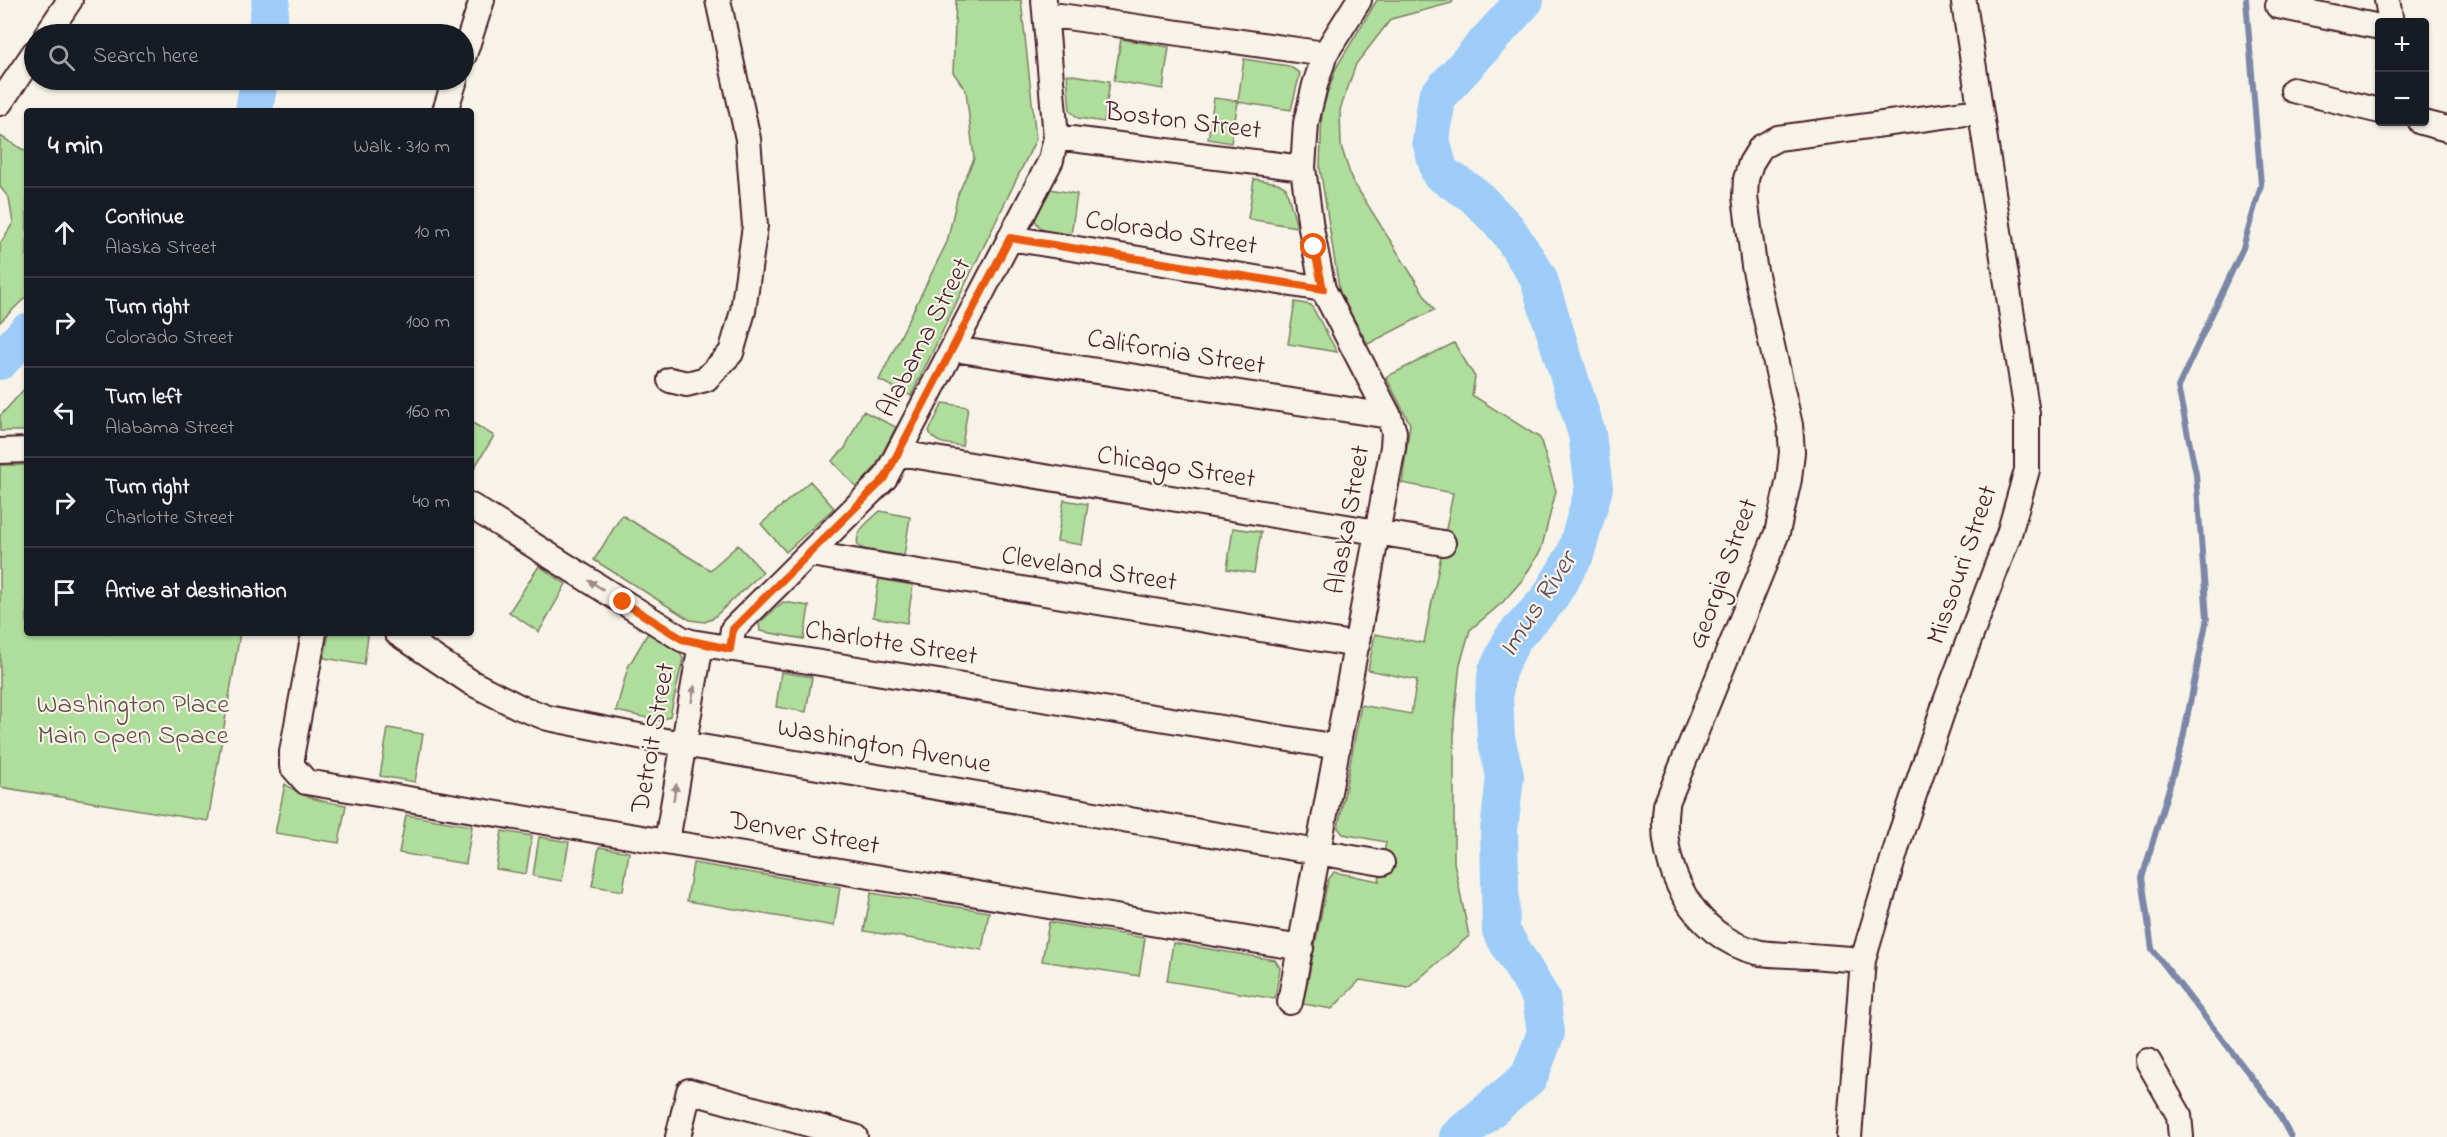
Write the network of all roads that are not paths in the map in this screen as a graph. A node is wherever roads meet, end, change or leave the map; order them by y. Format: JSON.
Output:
{"nodes":[{"id":1,"x":482,"y":0,"type":"edge"},
{"id":2,"x":718,"y":0,"type":"edge"},
{"id":3,"x":1359,"y":0,"type":"edge"},
{"id":4,"x":2387,"y":0,"type":"edge"},
{"id":5,"x":62,"y":3,"type":"edge"},
{"id":6,"x":1964,"y":3,"type":"dead end"},
{"id":7,"x":2278,"y":6,"type":"dead end"},
{"id":8,"x":1045,"y":7,"type":"edge"},
{"id":9,"x":2390,"y":18,"type":"edge"},
{"id":10,"x":52,"y":24,"type":"edge"},
{"id":11,"x":474,"y":24,"type":"edge"},
{"id":12,"x":2375,"y":26,"type":"edge"},
{"id":13,"x":1325,"y":54,"type":"junction"},
{"id":14,"x":24,"y":67,"type":"edge"},
{"id":15,"x":452,"y":90,"type":"edge"},
{"id":16,"x":2293,"y":90,"type":"dead end"},
{"id":17,"x":0,"y":103,"type":"edge"},
{"id":18,"x":446,"y":108,"type":"edge"},
{"id":19,"x":2375,"y":110,"type":"edge"},
{"id":20,"x":1980,"y":111,"type":"junction"},
{"id":21,"x":2429,"y":124,"type":"edge"},
{"id":22,"x":2447,"y":129,"type":"edge"},
{"id":23,"x":1056,"y":137,"type":"junction"},
{"id":24,"x":1303,"y":168,"type":"junction"},
{"id":25,"x":1010,"y":238,"type":"junction"},
{"id":26,"x":1323,"y":289,"type":"junction"},
{"id":27,"x":954,"y":349,"type":"junction"},
{"id":28,"x":670,"y":380,"type":"dead end"},
{"id":29,"x":1389,"y":416,"type":"junction"},
{"id":30,"x":24,"y":450,"type":"edge"},
{"id":31,"x":0,"y":451,"type":"edge"},
{"id":32,"x":899,"y":453,"type":"junction"},
{"id":33,"x":474,"y":508,"type":"edge"},
{"id":34,"x":1377,"y":532,"type":"junction"},
{"id":35,"x":1443,"y":543,"type":"dead end"},
{"id":36,"x":811,"y":555,"type":"junction"},
{"id":37,"x":313,"y":636,"type":"edge"},
{"id":38,"x":402,"y":636,"type":"edge"},
{"id":39,"x":701,"y":644,"type":"junction"},
{"id":40,"x":1357,"y":645,"type":"junction"},
{"id":41,"x":730,"y":649,"type":"junction"},
{"id":42,"x":684,"y":743,"type":"junction"},
{"id":43,"x":1338,"y":747,"type":"junction"},
{"id":44,"x":667,"y":841,"type":"junction"},
{"id":45,"x":1318,"y":851,"type":"junction"},
{"id":46,"x":1382,"y":863,"type":"dead end"},
{"id":47,"x":1300,"y":948,"type":"junction"},
{"id":48,"x":1863,"y":960,"type":"junction"},
{"id":49,"x":1290,"y":1002,"type":"dead end"},
{"id":50,"x":2148,"y":1061,"type":"dead end"},
{"id":51,"x":678,"y":1137,"type":"edge"},
{"id":52,"x":855,"y":1137,"type":"edge"},
{"id":53,"x":1849,"y":1137,"type":"edge"},
{"id":54,"x":2181,"y":1137,"type":"edge"}],
"edges":[{"from":1,"to":11,"type":"street"},
{"from":2,"to":28,"type":"street"},
{"from":3,"to":13,"type":"street","name":"Alaska Street"},
{"from":4,"to":9,"type":"street"},
{"from":5,"to":10,"type":"street"},
{"from":6,"to":20,"type":"street","name":"Missouri Street"},
{"from":7,"to":12,"type":"street"},
{"from":8,"to":13,"type":"street"},
{"from":8,"to":23,"type":"street","name":"Alabama Street"},
{"from":13,"to":24,"type":"street","name":"Alaska Street"},
{"from":14,"to":17,"type":"street"},
{"from":15,"to":18,"type":"street"},
{"from":16,"to":19,"type":"street"},
{"from":20,"to":48,"type":"street","name":"Missouri Street"},
{"from":20,"to":48,"type":"street","name":"Georgia Street"},
{"from":21,"to":22,"type":"street"},
{"from":23,"to":24,"type":"street","name":"Boston Street"},
{"from":23,"to":25,"type":"street","name":"Alabama Street"},
{"from":24,"to":26,"type":"street","name":"Alaska Street"},
{"from":25,"to":26,"type":"street","name":"Colorado Street"},
{"from":25,"to":27,"type":"street","name":"Alabama Street"},
{"from":26,"to":29,"type":"street","name":"Alaska Street"},
{"from":27,"to":29,"type":"street","name":"California Street"},
{"from":27,"to":32,"type":"street","name":"Alabama Street"},
{"from":29,"to":34,"type":"street","name":"Alaska Street"},
{"from":30,"to":31,"type":"street"},
{"from":32,"to":34,"type":"street","name":"Chicago Street"},
{"from":32,"to":36,"type":"street","name":"Alabama Street"},
{"from":39,"to":33,"type":"street","name":"Charlotte Street","one_way":true},
{"from":34,"to":35,"type":"street","name":"Chicago Street"},
{"from":34,"to":40,"type":"street","name":"Alaska Street"},
{"from":36,"to":40,"type":"street","name":"Cleveland Street"},
{"from":36,"to":41,"type":"street","name":"Alabama Street"},
{"from":37,"to":44,"type":"street","name":"Denver Street"},
{"from":38,"to":42,"type":"street","name":"Washington Avenue"},
{"from":39,"to":41,"type":"street","name":"Charlotte Street"},
{"from":42,"to":39,"type":"street","name":"Detroit Street","one_way":true},
{"from":40,"to":43,"type":"street","name":"Alaska Street"},
{"from":41,"to":43,"type":"street","name":"Charlotte Street"},
{"from":44,"to":42,"type":"street","name":"Detroit Street","one_way":true},
{"from":42,"to":45,"type":"street","name":"Washington Avenue"},
{"from":43,"to":45,"type":"street","name":"Alaska Street"},
{"from":44,"to":47,"type":"street","name":"Denver Street"},
{"from":45,"to":46,"type":"street","name":"Washington Avenue"},
{"from":45,"to":47,"type":"street","name":"Alaska Street"},
{"from":47,"to":49,"type":"street","name":"Alaska Street"},
{"from":48,"to":53,"type":"street","name":"Missouri Street"},
{"from":50,"to":54,"type":"street"},
{"from":51,"to":52,"type":"street"}]}
